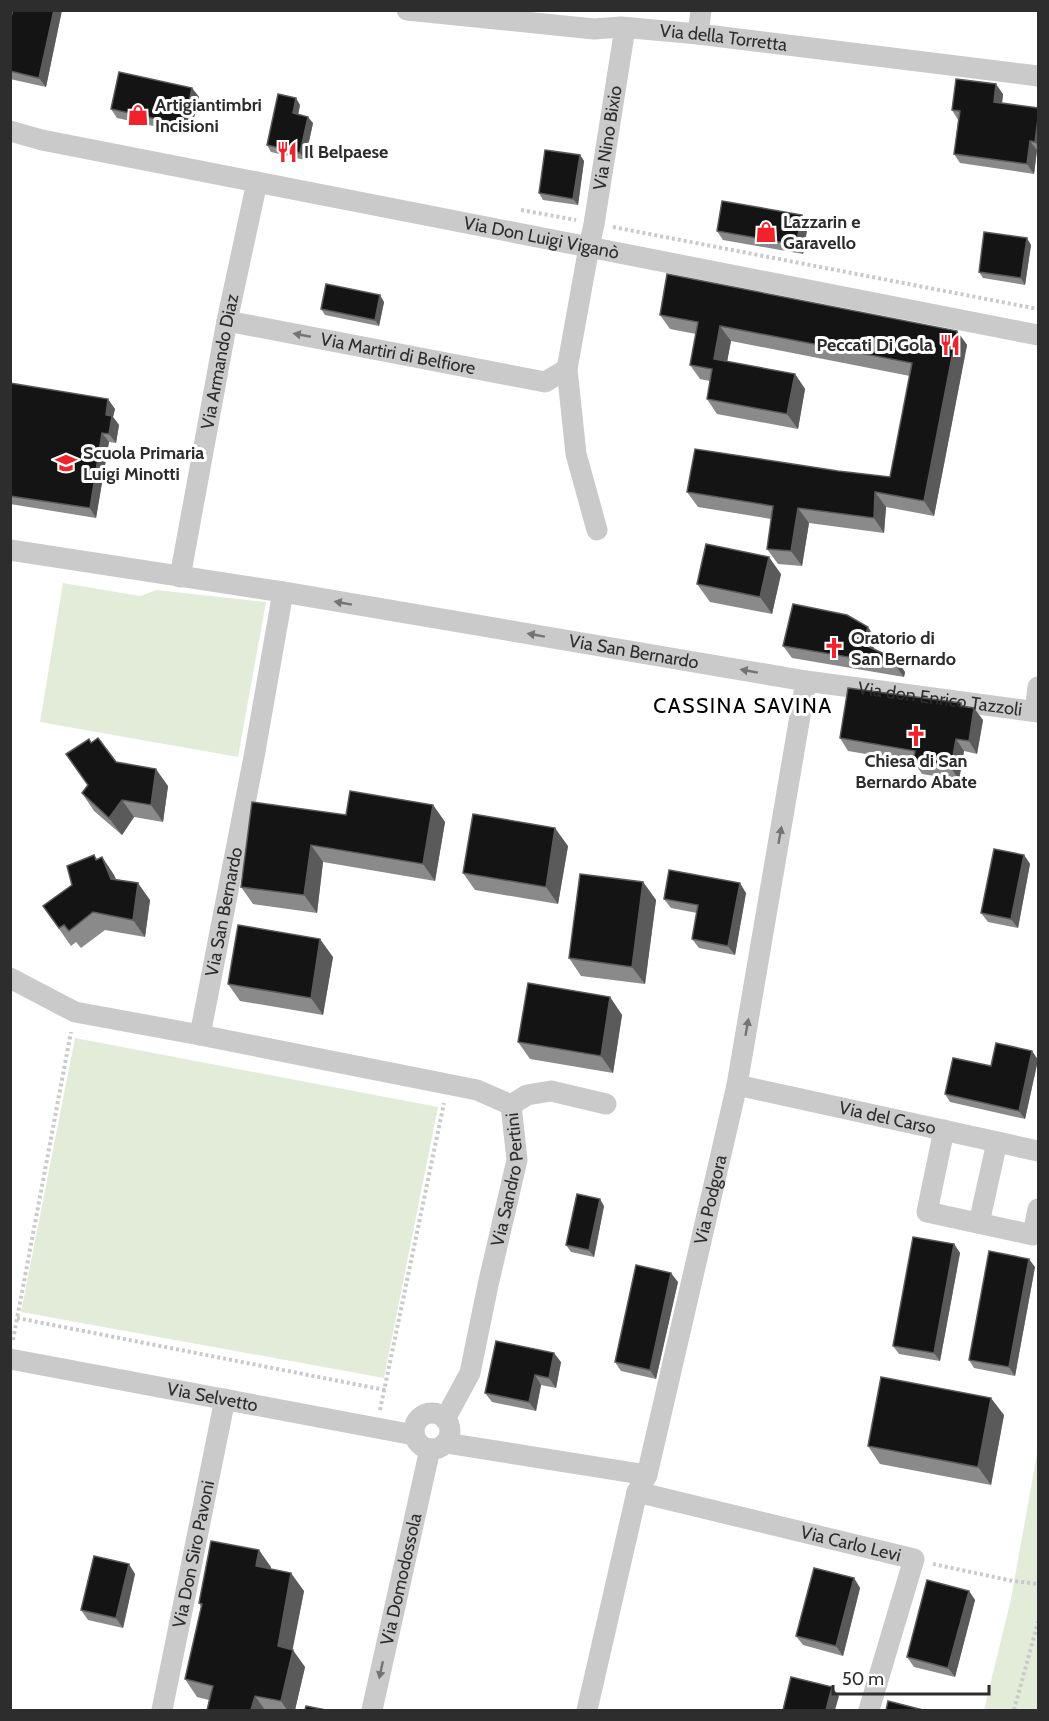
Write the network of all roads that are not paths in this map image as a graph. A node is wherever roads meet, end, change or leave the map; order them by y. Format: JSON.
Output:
{"nodes":[{"id":1,"x":407,"y":10,"type":"edge"},
{"id":2,"x":701,"y":10,"type":"edge"},
{"id":3,"x":625,"y":28,"type":"junction"},
{"id":4,"x":698,"y":34,"type":"junction"},
{"id":5,"x":1038,"y":76,"type":"edge"},
{"id":6,"x":10,"y":130,"type":"edge"},
{"id":7,"x":10,"y":139,"type":"edge"},
{"id":8,"x":42,"y":140,"type":"junction"},
{"id":9,"x":257,"y":182,"type":"junction"},
{"id":10,"x":589,"y":247,"type":"junction"},
{"id":11,"x":227,"y":321,"type":"junction"},
{"id":12,"x":1038,"y":335,"type":"edge"},
{"id":13,"x":567,"y":369,"type":"junction"},
{"id":14,"x":597,"y":530,"type":"dead end"},
{"id":15,"x":10,"y":550,"type":"edge"},
{"id":16,"x":180,"y":577,"type":"junction"},
{"id":17,"x":283,"y":592,"type":"junction"},
{"id":18,"x":806,"y":681,"type":"junction"},
{"id":19,"x":1038,"y":687,"type":"edge"},
{"id":20,"x":1037,"y":712,"type":"edge"},
{"id":21,"x":10,"y":978,"type":"edge"},
{"id":22,"x":200,"y":1035,"type":"junction"},
{"id":23,"x":737,"y":1085,"type":"junction"},
{"id":24,"x":606,"y":1104,"type":"dead end"},
{"id":25,"x":511,"y":1105,"type":"junction"},
{"id":26,"x":944,"y":1130,"type":"junction"},
{"id":27,"x":997,"y":1142,"type":"junction"},
{"id":28,"x":1038,"y":1151,"type":"edge"},
{"id":29,"x":1038,"y":1209,"type":"edge"},
{"id":30,"x":979,"y":1223,"type":"junction"},
{"id":31,"x":12,"y":1350,"type":"edge"},
{"id":32,"x":225,"y":1399,"type":"junction"},
{"id":33,"x":445,"y":1419,"type":"junction"},
{"id":34,"x":430,"y":1442,"type":"junction"},
{"id":35,"x":642,"y":1483,"type":"junction"},
{"id":36,"x":162,"y":1710,"type":"edge"},
{"id":37,"x":372,"y":1710,"type":"edge"},
{"id":38,"x":587,"y":1710,"type":"edge"},
{"id":39,"x":869,"y":1710,"type":"edge"}],
"edges":[{"from":1,"to":3,"type":"street","name":"Via della Torretta"},
{"from":2,"to":4,"type":"street"},
{"from":3,"to":4,"type":"street","name":"Via della Torretta"},
{"from":3,"to":10,"type":"street","name":"Via Nino Bixio"},
{"from":4,"to":5,"type":"street","name":"Via della Torretta"},
{"from":6,"to":8,"type":"street","name":"Via Don Luigi Viganò"},
{"from":7,"to":8,"type":"street","name":"Via Don Luigi Viganò"},
{"from":8,"to":9,"type":"street","name":"Via Don Luigi Viganò"},
{"from":9,"to":10,"type":"street","name":"Via Don Luigi Viganò"},
{"from":9,"to":11,"type":"street","name":"Via Armando Diaz"},
{"from":10,"to":12,"type":"street","name":"Via Don Luigi Viganò"},
{"from":10,"to":13,"type":"street","name":"Via Nino Bixio"},
{"from":13,"to":11,"type":"street","name":"Via Martiri di Belfiore","one_way":true},
{"from":11,"to":16,"type":"street","name":"Via Armando Diaz"},
{"from":13,"to":14,"type":"street","name":"Via Nino Bixio"},
{"from":15,"to":16,"type":"street","name":"Via San Bernardo"},
{"from":16,"to":17,"type":"street","name":"Via San Bernardo"},
{"from":18,"to":17,"type":"street","name":"Via San Bernardo","one_way":true},
{"from":17,"to":22,"type":"street","name":"Via San Bernardo"},
{"from":18,"to":20,"type":"street","name":"Via don Enrico Tazzoli"},
{"from":23,"to":18,"type":"street","name":"Via Podgora","one_way":true},
{"from":19,"to":20,"type":"street"},
{"from":21,"to":22,"type":"street"},
{"from":22,"to":25,"type":"street","name":"Via Sandro Pertini"},
{"from":23,"to":26,"type":"street","name":"Via del Carso"},
{"from":23,"to":35,"type":"street","name":"Via Podgora"},
{"from":24,"to":25,"type":"street"},
{"from":25,"to":33,"type":"street","name":"Via Sandro Pertini"},
{"from":26,"to":27,"type":"street","name":"Via del Carso"},
{"from":26,"to":30,"type":"street"},
{"from":27,"to":28,"type":"street","name":"Via del Carso"},
{"from":27,"to":30,"type":"street"},
{"from":29,"to":30,"type":"street"},
{"from":31,"to":32,"type":"street","name":"Via Selvetto"},
{"from":32,"to":34,"type":"street","name":"Via Selvetto"},
{"from":32,"to":36,"type":"street","name":"Via Don Siro Pavoni"},
{"from":33,"to":34,"type":"street"},
{"from":33,"to":34,"type":"street"},
{"from":34,"to":35,"type":"street","name":"Via Selvetto"},
{"from":34,"to":37,"type":"street","name":"Via Domodossola","one_way":true},
{"from":35,"to":38,"type":"street","name":"Via Podgora"},
{"from":35,"to":39,"type":"street","name":"Via Carlo Levi"}]}
